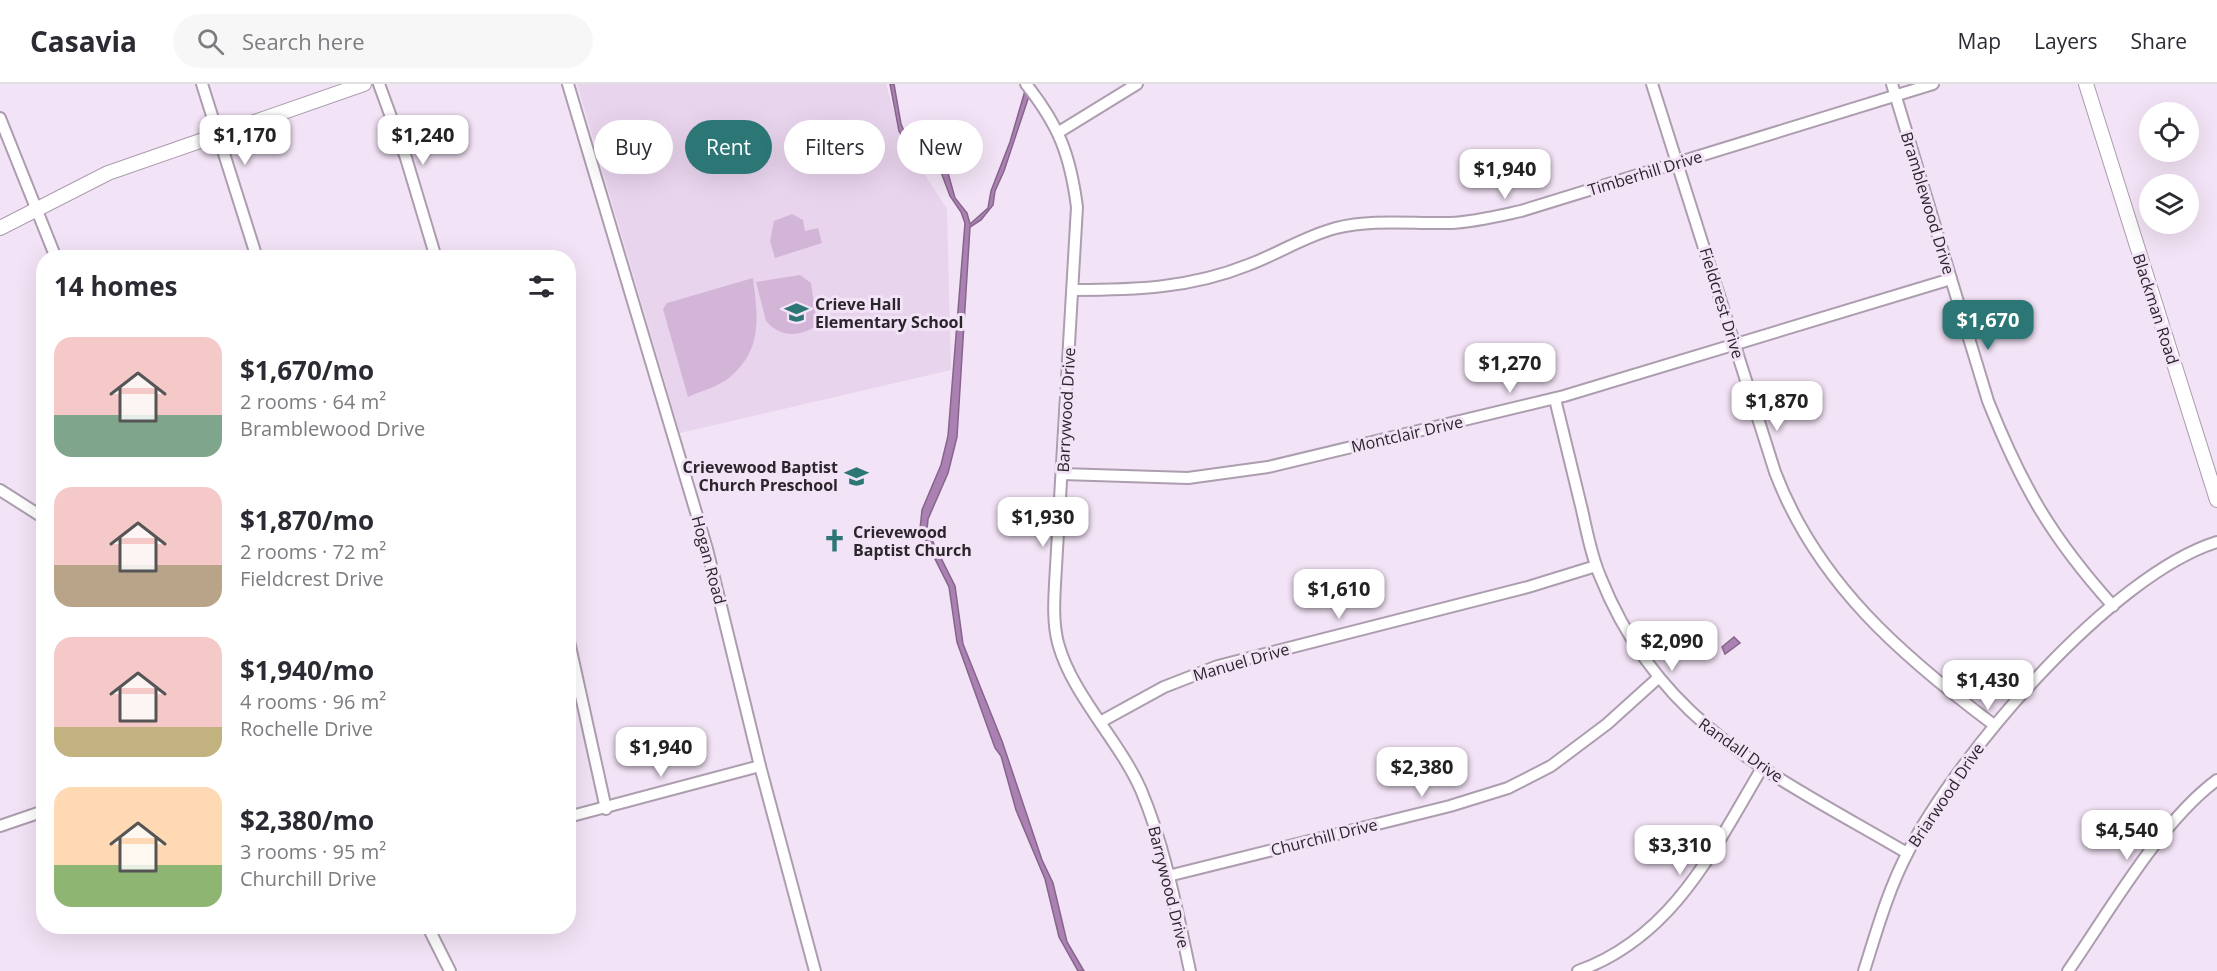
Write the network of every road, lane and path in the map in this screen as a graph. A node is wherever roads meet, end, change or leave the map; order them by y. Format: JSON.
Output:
{"nodes":[{"id":1,"x":202,"y":84,"type":"edge"},
{"id":2,"x":364,"y":84,"type":"edge"},
{"id":3,"x":379,"y":84,"type":"edge"},
{"id":4,"x":568,"y":84,"type":"edge"},
{"id":5,"x":1026,"y":84,"type":"edge"},
{"id":6,"x":1137,"y":84,"type":"edge"},
{"id":7,"x":1652,"y":84,"type":"edge"},
{"id":8,"x":1892,"y":84,"type":"edge"},
{"id":9,"x":1933,"y":84,"type":"edge"},
{"id":10,"x":2086,"y":84,"type":"edge"},
{"id":11,"x":1895,"y":95,"type":"junction"},
{"id":12,"x":0,"y":118,"type":"edge"},
{"id":13,"x":1059,"y":132,"type":"junction"},
{"id":14,"x":220,"y":136,"type":"junction"},
{"id":15,"x":1678,"y":163,"type":"junction"},
{"id":16,"x":37,"y":209,"type":"junction"},
{"id":17,"x":0,"y":228,"type":"edge"},
{"id":18,"x":53,"y":250,"type":"edge"},
{"id":19,"x":255,"y":250,"type":"edge"},
{"id":20,"x":434,"y":250,"type":"edge"},
{"id":21,"x":1951,"y":279,"type":"junction"},
{"id":22,"x":1074,"y":290,"type":"junction"},
{"id":23,"x":1735,"y":345,"type":"junction"},
{"id":24,"x":1556,"y":399,"type":"junction"},
{"id":25,"x":1062,"y":474,"type":"junction"},
{"id":26,"x":0,"y":490,"type":"edge"},
{"id":27,"x":2217,"y":500,"type":"edge"},
{"id":28,"x":36,"y":513,"type":"edge"},
{"id":29,"x":2217,"y":542,"type":"edge"},
{"id":30,"x":1596,"y":566,"type":"junction"},
{"id":31,"x":2113,"y":606,"type":"junction"},
{"id":32,"x":576,"y":673,"type":"edge"},
{"id":33,"x":1658,"y":678,"type":"junction"},
{"id":34,"x":1101,"y":721,"type":"junction"},
{"id":35,"x":1994,"y":725,"type":"junction"},
{"id":36,"x":760,"y":766,"type":"junction"},
{"id":37,"x":1762,"y":768,"type":"junction"},
{"id":38,"x":2217,"y":780,"type":"edge"},
{"id":39,"x":606,"y":809,"type":"junction"},
{"id":40,"x":36,"y":814,"type":"edge"},
{"id":41,"x":576,"y":815,"type":"edge"},
{"id":42,"x":0,"y":826,"type":"edge"},
{"id":43,"x":1907,"y":853,"type":"junction"},
{"id":44,"x":1168,"y":876,"type":"junction"},
{"id":45,"x":432,"y":934,"type":"edge"},
{"id":46,"x":450,"y":971,"type":"edge"},
{"id":47,"x":815,"y":971,"type":"edge"},
{"id":48,"x":1190,"y":971,"type":"edge"},
{"id":49,"x":1578,"y":971,"type":"edge"},
{"id":50,"x":1864,"y":971,"type":"edge"},
{"id":51,"x":2068,"y":971,"type":"edge"}],
"edges":[{"from":1,"to":14,"type":"street"},
{"from":2,"to":14,"type":"street"},
{"from":3,"to":20,"type":"street"},
{"from":4,"to":36,"type":"street","name":"Hogan Road"},
{"from":5,"to":13,"type":"street","name":"Barrywood Drive"},
{"from":6,"to":13,"type":"street"},
{"from":7,"to":15,"type":"street","name":"Fieldcrest Drive"},
{"from":8,"to":11,"type":"street","name":"Bramblewood Drive"},
{"from":9,"to":11,"type":"street","name":"Timberhill Drive"},
{"from":10,"to":27,"type":"street","name":"Blackman Road"},
{"from":11,"to":15,"type":"street","name":"Timberhill Drive"},
{"from":11,"to":21,"type":"street","name":"Bramblewood Drive"},
{"from":12,"to":16,"type":"street"},
{"from":13,"to":22,"type":"street","name":"Barrywood Drive"},
{"from":14,"to":16,"type":"street"},
{"from":14,"to":19,"type":"street"},
{"from":15,"to":22,"type":"street","name":"Timberhill Drive"},
{"from":15,"to":23,"type":"street","name":"Fieldcrest Drive"},
{"from":16,"to":17,"type":"street"},
{"from":16,"to":18,"type":"street"},
{"from":21,"to":23,"type":"street","name":"Montclair Drive"},
{"from":21,"to":31,"type":"street","name":"Bramblewood Drive"},
{"from":22,"to":25,"type":"street","name":"Barrywood Drive"},
{"from":23,"to":24,"type":"street","name":"Montclair Drive"},
{"from":23,"to":35,"type":"street","name":"Fieldcrest Drive"},
{"from":24,"to":25,"type":"street","name":"Montclair Drive"},
{"from":24,"to":30,"type":"street","name":"Randall Drive"},
{"from":25,"to":34,"type":"street","name":"Barrywood Drive"},
{"from":26,"to":28,"type":"street"},
{"from":29,"to":31,"type":"street","name":"Briarwood Drive"},
{"from":30,"to":33,"type":"street","name":"Randall Drive"},
{"from":30,"to":34,"type":"street","name":"Manuel Drive"},
{"from":31,"to":35,"type":"street","name":"Briarwood Drive"},
{"from":32,"to":39,"type":"street"},
{"from":33,"to":37,"type":"street","name":"Randall Drive"},
{"from":33,"to":44,"type":"street","name":"Churchill Drive"},
{"from":34,"to":44,"type":"street","name":"Barrywood Drive"},
{"from":35,"to":43,"type":"street","name":"Briarwood Drive"},
{"from":36,"to":39,"type":"street"},
{"from":36,"to":47,"type":"street","name":"Hogan Road"},
{"from":37,"to":43,"type":"street","name":"Randall Drive"},
{"from":37,"to":49,"type":"street"},
{"from":38,"to":51,"type":"street"},
{"from":39,"to":41,"type":"street"},
{"from":40,"to":42,"type":"street"},
{"from":43,"to":50,"type":"street","name":"Briarwood Drive"},
{"from":44,"to":48,"type":"street","name":"Barrywood Drive"},
{"from":45,"to":46,"type":"street"}]}
